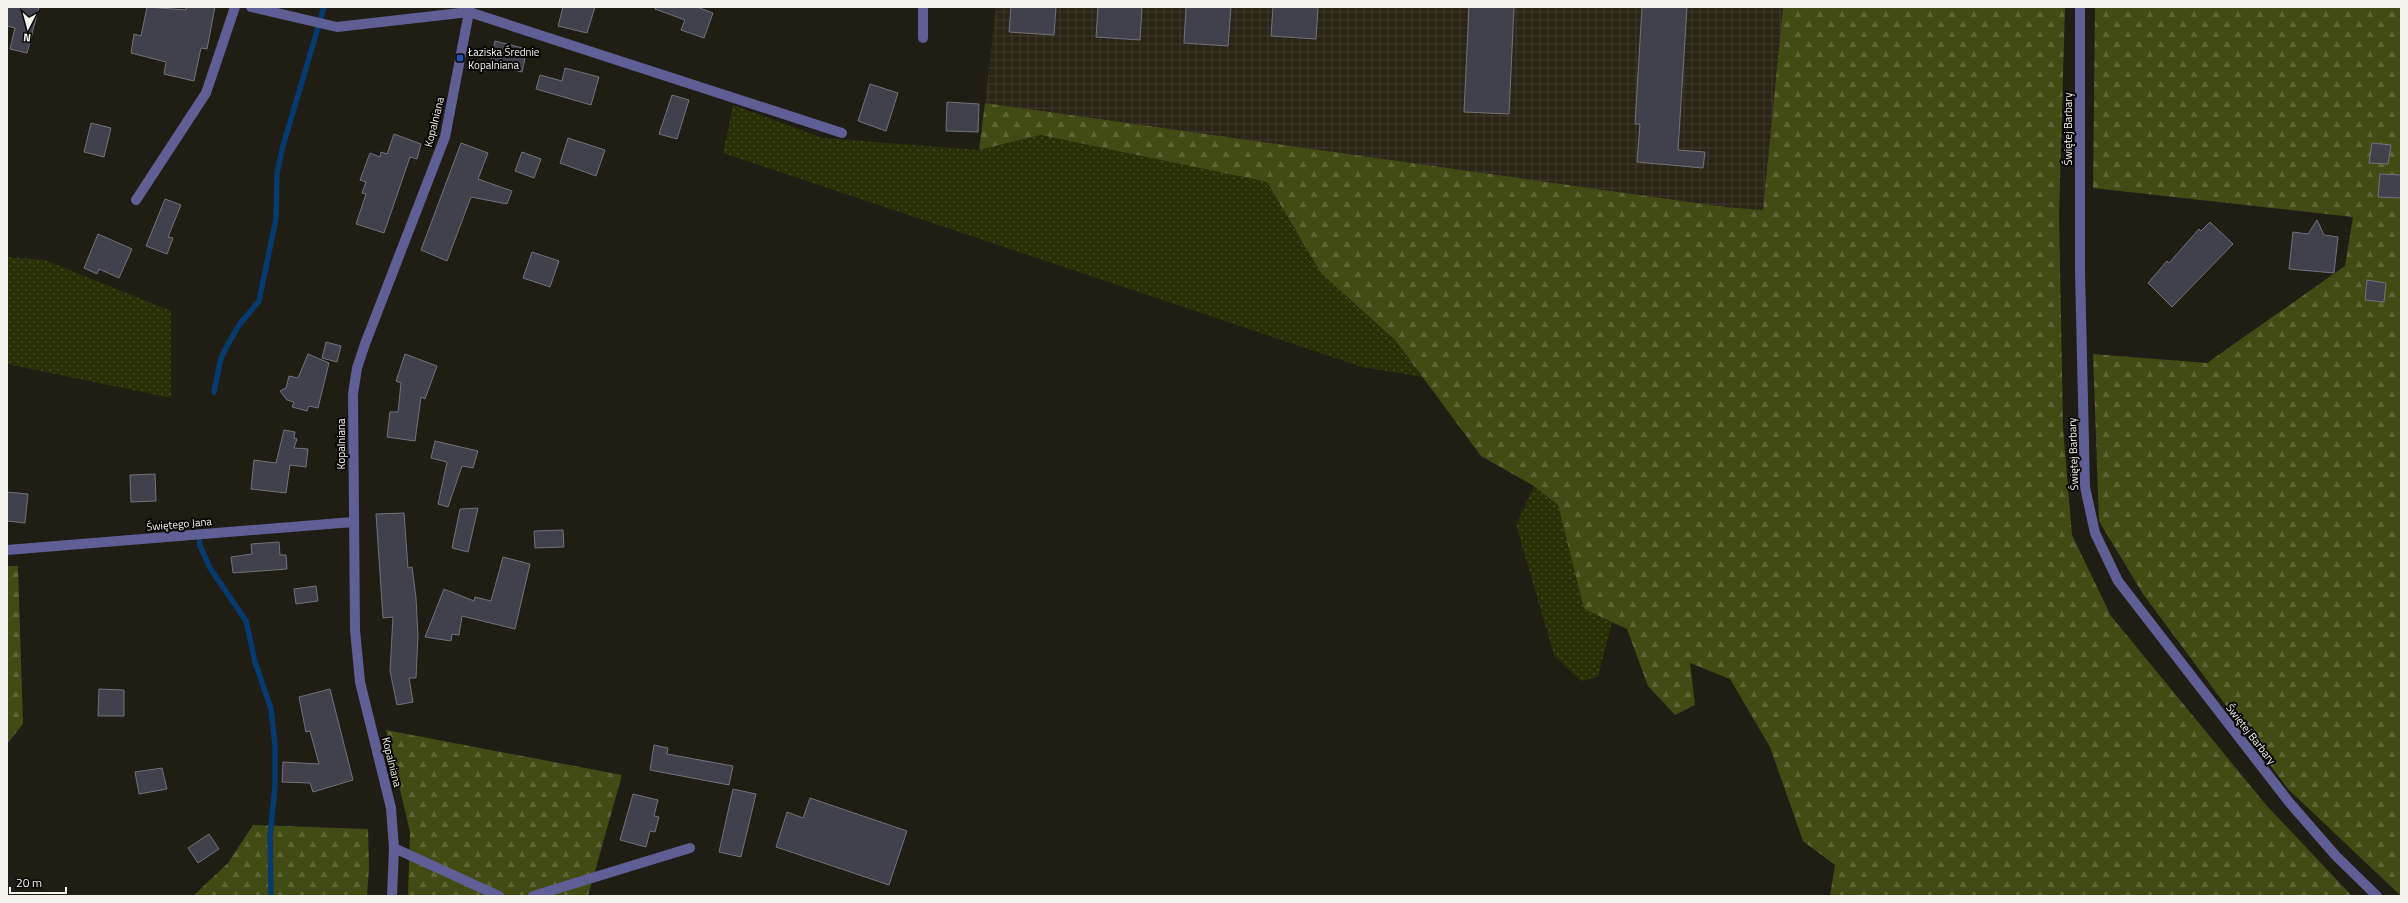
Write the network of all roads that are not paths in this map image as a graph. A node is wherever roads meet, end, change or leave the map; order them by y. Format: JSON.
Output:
{"nodes":[{"id":1,"x":235,"y":7,"type":"edge"},
{"id":2,"x":251,"y":7,"type":"edge"},
{"id":3,"x":923,"y":7,"type":"edge"},
{"id":4,"x":2080,"y":7,"type":"edge"},
{"id":5,"x":469,"y":10,"type":"edge"},
{"id":6,"x":923,"y":38,"type":"dead end"},
{"id":7,"x":842,"y":133,"type":"dead end"},
{"id":8,"x":136,"y":200,"type":"dead end"},
{"id":9,"x":353,"y":522,"type":"junction"},
{"id":10,"x":7,"y":550,"type":"edge"},
{"id":11,"x":394,"y":848,"type":"junction"},
{"id":12,"x":690,"y":848,"type":"dead end"},
{"id":13,"x":392,"y":896,"type":"edge"},
{"id":14,"x":499,"y":896,"type":"edge"},
{"id":15,"x":533,"y":896,"type":"edge"},
{"id":16,"x":2377,"y":896,"type":"edge"}],
"edges":[{"from":1,"to":8,"type":"street"},
{"from":2,"to":5,"type":"street"},
{"from":3,"to":6,"type":"street"},
{"from":4,"to":16,"type":"street","name":"Świętej Barbary"},
{"from":5,"to":7,"type":"street"},
{"from":5,"to":9,"type":"street","name":"Kopalniana"},
{"from":9,"to":10,"type":"street","name":"Świętego Jana"},
{"from":9,"to":11,"type":"street","name":"Kopalniana"},
{"from":11,"to":13,"type":"street","name":"Kopalniana"},
{"from":11,"to":14,"type":"street"},
{"from":12,"to":15,"type":"street"}]}
